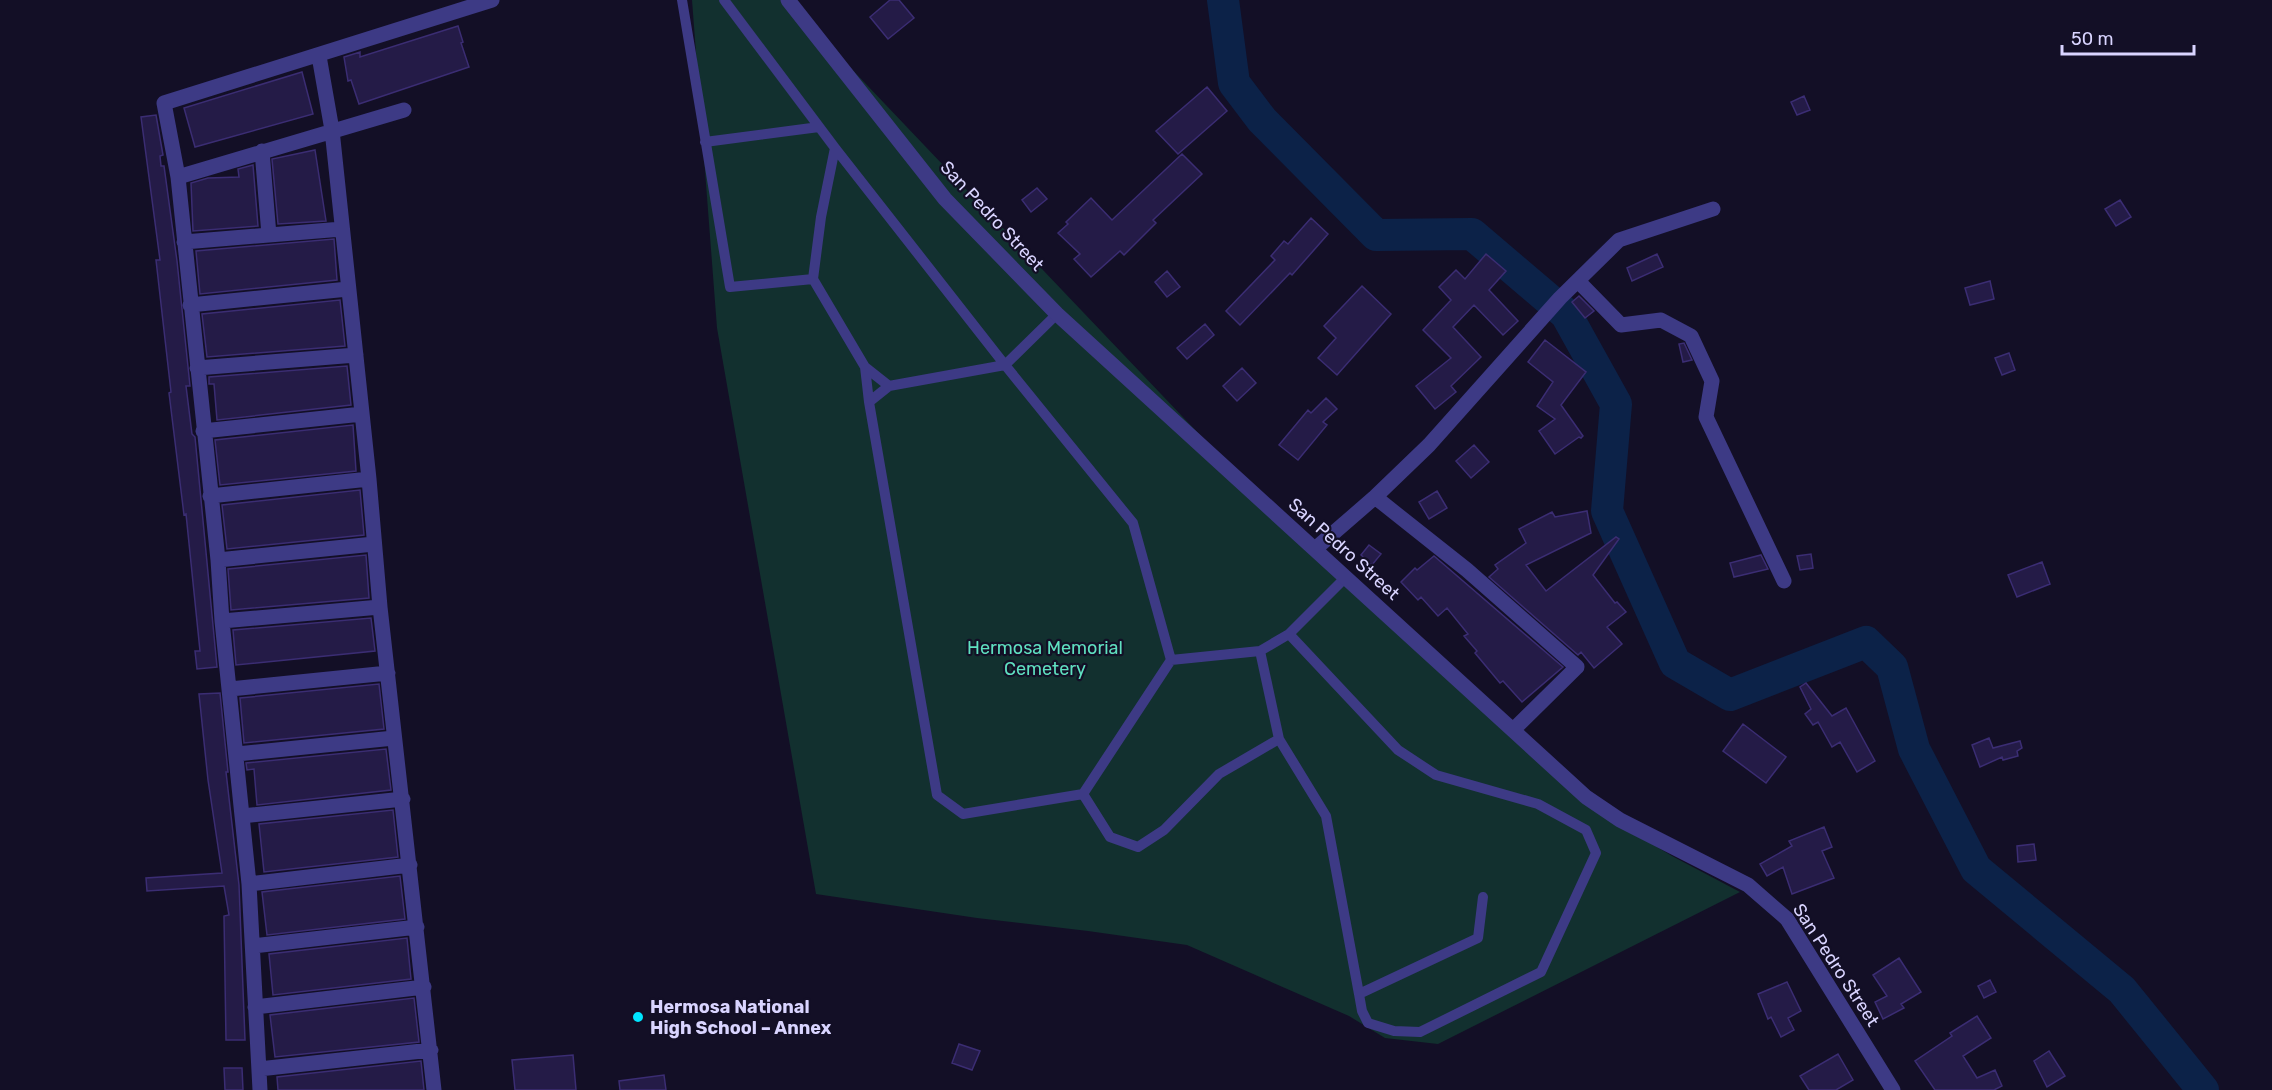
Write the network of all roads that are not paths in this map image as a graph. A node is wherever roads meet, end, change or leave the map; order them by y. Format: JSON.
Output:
{"nodes":[{"id":1,"x":492,"y":0,"type":"edge"},
{"id":2,"x":682,"y":0,"type":"edge"},
{"id":3,"x":724,"y":0,"type":"edge"},
{"id":4,"x":788,"y":0,"type":"edge"},
{"id":5,"x":319,"y":56,"type":"junction"},
{"id":6,"x":404,"y":110,"type":"dead end"},
{"id":7,"x":819,"y":127,"type":"junction"},
{"id":8,"x":332,"y":130,"type":"junction"},
{"id":9,"x":705,"y":142,"type":"junction"},
{"id":10,"x":835,"y":148,"type":"junction"},
{"id":11,"x":262,"y":151,"type":"junction"},
{"id":12,"x":178,"y":177,"type":"junction"},
{"id":13,"x":1713,"y":209,"type":"dead end"},
{"id":14,"x":342,"y":229,"type":"junction"},
{"id":15,"x":268,"y":235,"type":"junction"},
{"id":16,"x":184,"y":242,"type":"junction"},
{"id":17,"x":813,"y":279,"type":"junction"},
{"id":18,"x":1578,"y":281,"type":"junction"},
{"id":19,"x":348,"y":289,"type":"junction"},
{"id":20,"x":190,"y":305,"type":"junction"},
{"id":21,"x":1057,"y":314,"type":"junction"},
{"id":22,"x":356,"y":355,"type":"junction"},
{"id":23,"x":1005,"y":365,"type":"junction"},
{"id":24,"x":865,"y":367,"type":"junction"},
{"id":25,"x":197,"y":368,"type":"junction"},
{"id":26,"x":889,"y":386,"type":"junction"},
{"id":27,"x":869,"y":402,"type":"junction"},
{"id":28,"x":362,"y":414,"type":"junction"},
{"id":29,"x":203,"y":431,"type":"junction"},
{"id":30,"x":369,"y":479,"type":"junction"},
{"id":31,"x":210,"y":496,"type":"junction"},
{"id":32,"x":1375,"y":497,"type":"junction"},
{"id":33,"x":374,"y":544,"type":"junction"},
{"id":34,"x":1315,"y":549,"type":"junction"},
{"id":35,"x":218,"y":560,"type":"junction"},
{"id":36,"x":1346,"y":577,"type":"junction"},
{"id":37,"x":1784,"y":581,"type":"dead end"},
{"id":38,"x":380,"y":607,"type":"junction"},
{"id":39,"x":222,"y":621,"type":"junction"},
{"id":40,"x":1289,"y":634,"type":"junction"},
{"id":41,"x":1260,"y":651,"type":"junction"},
{"id":42,"x":1171,"y":660,"type":"junction"},
{"id":43,"x":388,"y":673,"type":"junction"},
{"id":44,"x":230,"y":689,"type":"junction"},
{"id":45,"x":1512,"y":730,"type":"junction"},
{"id":46,"x":394,"y":738,"type":"junction"},
{"id":47,"x":1279,"y":739,"type":"junction"},
{"id":48,"x":237,"y":754,"type":"junction"},
{"id":49,"x":1083,"y":794,"type":"junction"},
{"id":50,"x":403,"y":799,"type":"junction"},
{"id":51,"x":242,"y":816,"type":"junction"},
{"id":52,"x":410,"y":865,"type":"junction"},
{"id":53,"x":249,"y":884,"type":"junction"},
{"id":54,"x":1483,"y":897,"type":"dead end"},
{"id":55,"x":417,"y":927,"type":"junction"},
{"id":56,"x":253,"y":946,"type":"junction"},
{"id":57,"x":424,"y":987,"type":"junction"},
{"id":58,"x":1359,"y":994,"type":"junction"},
{"id":59,"x":255,"y":1007,"type":"junction"},
{"id":60,"x":431,"y":1050,"type":"junction"},
{"id":61,"x":259,"y":1069,"type":"junction"},
{"id":62,"x":260,"y":1090,"type":"edge"},
{"id":63,"x":434,"y":1090,"type":"edge"},
{"id":64,"x":1893,"y":1090,"type":"edge"}],
"edges":[{"from":1,"to":5,"type":"street"},
{"from":2,"to":9,"type":"lane"},
{"from":3,"to":7,"type":"lane"},
{"from":4,"to":21,"type":"street","name":"San Pedro Street"},
{"from":5,"to":8,"type":"street"},
{"from":5,"to":12,"type":"street"},
{"from":6,"to":8,"type":"street"},
{"from":7,"to":9,"type":"lane"},
{"from":7,"to":10,"type":"lane"},
{"from":8,"to":11,"type":"street"},
{"from":8,"to":14,"type":"street"},
{"from":9,"to":17,"type":"lane"},
{"from":10,"to":17,"type":"lane"},
{"from":10,"to":23,"type":"lane"},
{"from":11,"to":12,"type":"street"},
{"from":11,"to":15,"type":"street"},
{"from":12,"to":16,"type":"street"},
{"from":13,"to":18,"type":"street"},
{"from":14,"to":15,"type":"street"},
{"from":14,"to":19,"type":"street"},
{"from":15,"to":16,"type":"street"},
{"from":16,"to":20,"type":"street"},
{"from":17,"to":24,"type":"lane"},
{"from":18,"to":32,"type":"street"},
{"from":18,"to":37,"type":"street"},
{"from":19,"to":20,"type":"street"},
{"from":19,"to":22,"type":"street"},
{"from":20,"to":25,"type":"street"},
{"from":21,"to":23,"type":"lane"},
{"from":21,"to":34,"type":"street","name":"San Pedro Street"},
{"from":22,"to":25,"type":"street"},
{"from":22,"to":28,"type":"street"},
{"from":23,"to":26,"type":"lane"},
{"from":23,"to":42,"type":"lane"},
{"from":24,"to":26,"type":"lane"},
{"from":24,"to":27,"type":"lane"},
{"from":25,"to":29,"type":"street"},
{"from":26,"to":27,"type":"lane"},
{"from":27,"to":49,"type":"lane"},
{"from":28,"to":29,"type":"street"},
{"from":28,"to":30,"type":"street"},
{"from":29,"to":31,"type":"street"},
{"from":30,"to":31,"type":"street"},
{"from":30,"to":33,"type":"street"},
{"from":31,"to":35,"type":"street"},
{"from":32,"to":34,"type":"street"},
{"from":32,"to":45,"type":"street"},
{"from":33,"to":35,"type":"street"},
{"from":33,"to":38,"type":"street"},
{"from":34,"to":36,"type":"street","name":"San Pedro Street"},
{"from":35,"to":39,"type":"street"},
{"from":36,"to":40,"type":"lane"},
{"from":36,"to":45,"type":"street","name":"San Pedro Street"},
{"from":38,"to":39,"type":"street"},
{"from":38,"to":43,"type":"street"},
{"from":39,"to":44,"type":"street"},
{"from":40,"to":41,"type":"lane"},
{"from":40,"to":58,"type":"lane"},
{"from":41,"to":42,"type":"lane"},
{"from":41,"to":47,"type":"lane"},
{"from":42,"to":49,"type":"lane"},
{"from":43,"to":44,"type":"street"},
{"from":43,"to":46,"type":"street"},
{"from":44,"to":48,"type":"street"},
{"from":45,"to":64,"type":"street","name":"San Pedro Street"},
{"from":46,"to":48,"type":"street"},
{"from":46,"to":50,"type":"street"},
{"from":47,"to":49,"type":"lane"},
{"from":47,"to":58,"type":"lane"},
{"from":48,"to":51,"type":"street"},
{"from":50,"to":51,"type":"street"},
{"from":50,"to":52,"type":"street"},
{"from":51,"to":53,"type":"street"},
{"from":52,"to":53,"type":"street"},
{"from":52,"to":55,"type":"street"},
{"from":53,"to":56,"type":"street"},
{"from":54,"to":58,"type":"lane"},
{"from":55,"to":56,"type":"street"},
{"from":55,"to":57,"type":"street"},
{"from":56,"to":59,"type":"street"},
{"from":57,"to":59,"type":"street"},
{"from":57,"to":60,"type":"street"},
{"from":59,"to":61,"type":"street"},
{"from":60,"to":61,"type":"street"},
{"from":60,"to":63,"type":"street"},
{"from":61,"to":62,"type":"street"}]}
